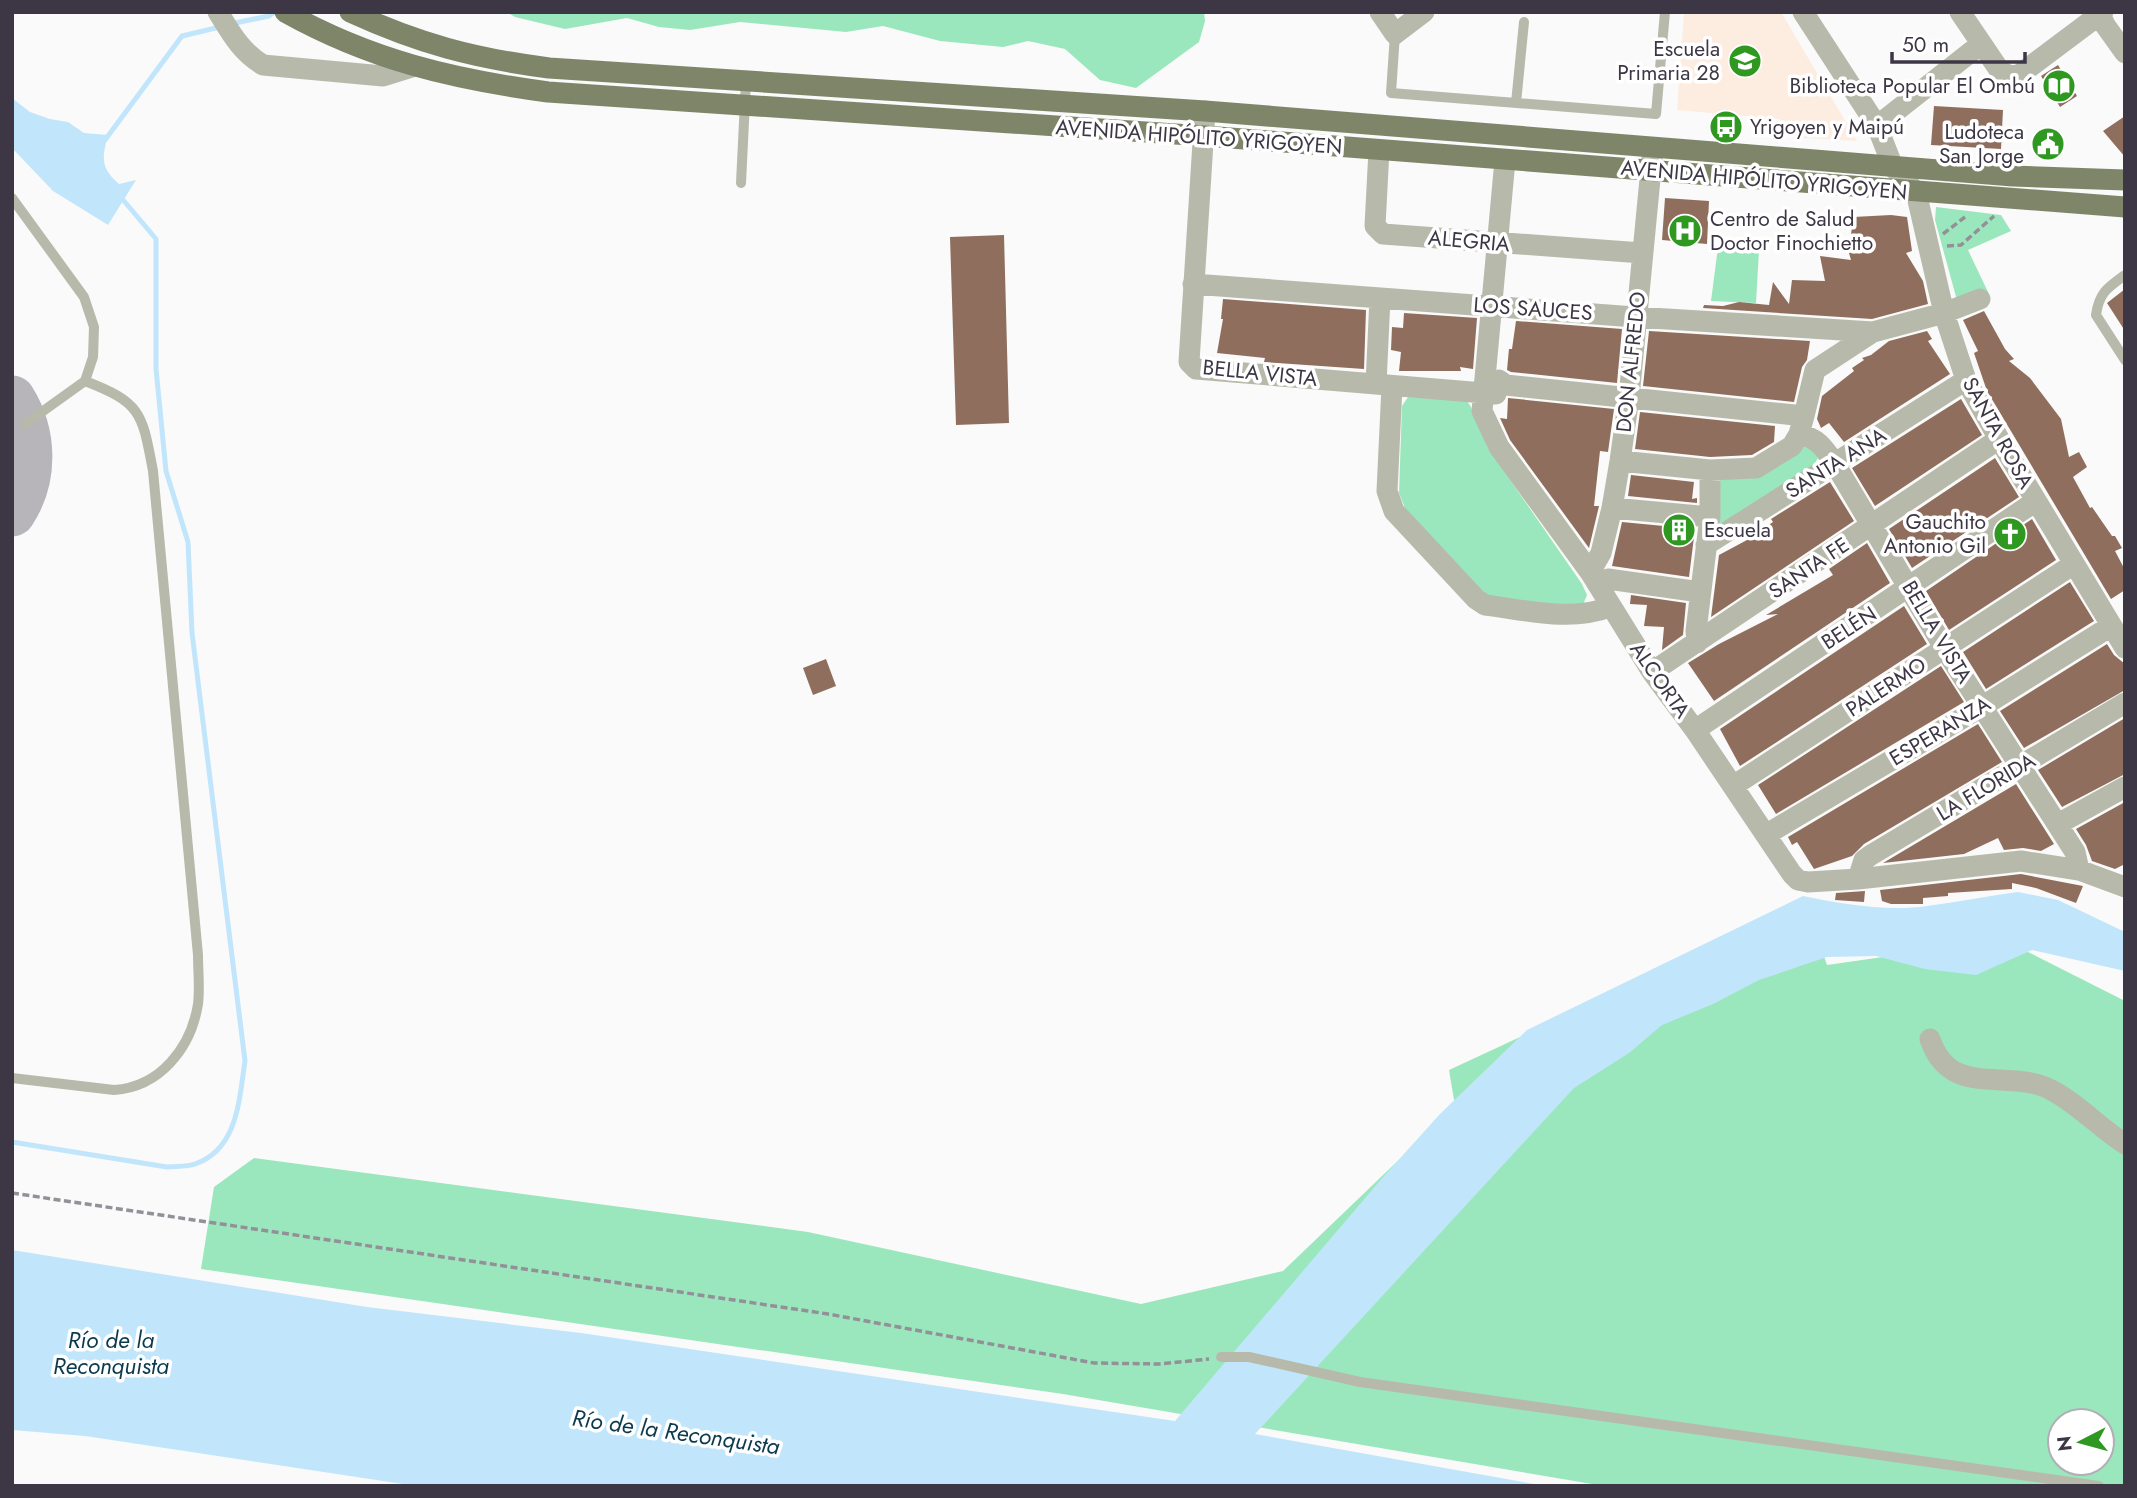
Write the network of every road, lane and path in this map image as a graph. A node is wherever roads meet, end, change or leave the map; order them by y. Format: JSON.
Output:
{"nodes":[{"id":1,"x":218,"y":12,"type":"edge"},
{"id":2,"x":350,"y":12,"type":"edge"},
{"id":3,"x":1380,"y":12,"type":"edge"},
{"id":4,"x":1424,"y":12,"type":"edge"},
{"id":5,"x":1665,"y":12,"type":"edge"},
{"id":6,"x":1803,"y":12,"type":"edge"},
{"id":7,"x":1960,"y":12,"type":"edge"},
{"id":8,"x":2101,"y":13,"type":"edge"},
{"id":9,"x":290,"y":15,"type":"edge"},
{"id":10,"x":1524,"y":22,"type":"dead end"},
{"id":11,"x":1395,"y":34,"type":"junction"},
{"id":12,"x":1981,"y":44,"type":"junction"},
{"id":13,"x":2125,"y":53,"type":"edge"},
{"id":14,"x":412,"y":66,"type":"junction"},
{"id":15,"x":746,"y":81,"type":"junction"},
{"id":16,"x":1516,"y":103,"type":"junction"},
{"id":17,"x":744,"y":105,"type":"junction"},
{"id":18,"x":1206,"y":111,"type":"junction"},
{"id":19,"x":1877,"y":126,"type":"junction"},
{"id":20,"x":1205,"y":136,"type":"junction"},
{"id":21,"x":1653,"y":148,"type":"junction"},
{"id":22,"x":1380,"y":150,"type":"junction"},
{"id":23,"x":1511,"y":161,"type":"junction"},
{"id":24,"x":1893,"y":167,"type":"junction"},
{"id":25,"x":1651,"y":170,"type":"junction"},
{"id":26,"x":2125,"y":180,"type":"edge"},
{"id":27,"x":741,"y":183,"type":"dead end"},
{"id":28,"x":1916,"y":192,"type":"junction"},
{"id":29,"x":12,"y":198,"type":"edge"},
{"id":30,"x":2003,"y":199,"type":"junction"},
{"id":31,"x":2125,"y":207,"type":"edge"},
{"id":32,"x":1965,"y":218,"type":"dead end"},
{"id":33,"x":1504,"y":244,"type":"junction"},
{"id":34,"x":1937,"y":247,"type":"junction"},
{"id":35,"x":1642,"y":253,"type":"junction"},
{"id":36,"x":2125,"y":275,"type":"edge"},
{"id":37,"x":1193,"y":284,"type":"junction"},
{"id":38,"x":1380,"y":298,"type":"junction"},
{"id":39,"x":1980,"y":299,"type":"dead end"},
{"id":40,"x":1498,"y":306,"type":"junction"},
{"id":41,"x":1944,"y":313,"type":"junction"},
{"id":42,"x":1635,"y":317,"type":"junction"},
{"id":43,"x":1818,"y":330,"type":"junction"},
{"id":44,"x":1873,"y":332,"type":"junction"},
{"id":45,"x":2125,"y":360,"type":"edge"},
{"id":46,"x":1815,"y":370,"type":"junction"},
{"id":47,"x":1966,"y":380,"type":"junction"},
{"id":48,"x":85,"y":381,"type":"junction"},
{"id":49,"x":1384,"y":385,"type":"junction"},
{"id":50,"x":1494,"y":389,"type":"junction"},
{"id":51,"x":1629,"y":397,"type":"junction"},
{"id":52,"x":25,"y":424,"type":"dead end"},
{"id":53,"x":1802,"y":425,"type":"junction"},
{"id":54,"x":1998,"y":439,"type":"junction"},
{"id":55,"x":1620,"y":461,"type":"junction"},
{"id":56,"x":1835,"y":464,"type":"junction"},
{"id":57,"x":1710,"y":470,"type":"junction"},
{"id":58,"x":2036,"y":501,"type":"junction"},
{"id":59,"x":1612,"y":508,"type":"junction"},
{"id":60,"x":1710,"y":517,"type":"junction"},
{"id":61,"x":1873,"y":526,"type":"junction"},
{"id":62,"x":1706,"y":545,"type":"junction"},
{"id":63,"x":2074,"y":564,"type":"junction"},
{"id":64,"x":1594,"y":578,"type":"junction"},
{"id":65,"x":1910,"y":587,"type":"junction"},
{"id":66,"x":1700,"y":592,"type":"junction"},
{"id":67,"x":1610,"y":607,"type":"junction"},
{"id":68,"x":2111,"y":626,"type":"junction"},
{"id":69,"x":1698,"y":643,"type":"junction"},
{"id":70,"x":2125,"y":648,"type":"edge"},
{"id":71,"x":1945,"y":649,"type":"junction"},
{"id":72,"x":1652,"y":673,"type":"junction"},
{"id":73,"x":2125,"y":703,"type":"edge"},
{"id":74,"x":1983,"y":706,"type":"junction"},
{"id":75,"x":1695,"y":730,"type":"junction"},
{"id":76,"x":2021,"y":766,"type":"junction"},
{"id":77,"x":1733,"y":786,"type":"junction"},
{"id":78,"x":2125,"y":787,"type":"edge"},
{"id":79,"x":2058,"y":824,"type":"junction"},
{"id":80,"x":1767,"y":834,"type":"junction"},
{"id":81,"x":2079,"y":870,"type":"junction"},
{"id":82,"x":1858,"y":879,"type":"junction"},
{"id":83,"x":2121,"y":880,"type":"edge"},
{"id":84,"x":1930,"y":1039,"type":"dead end"},
{"id":85,"x":12,"y":1078,"type":"edge"},
{"id":86,"x":2125,"y":1144,"type":"edge"},
{"id":87,"x":12,"y":1193,"type":"edge"},
{"id":88,"x":1221,"y":1357,"type":"joint"},
{"id":89,"x":2099,"y":1486,"type":"edge"}],
"edges":[{"from":1,"to":14,"type":"street"},
{"from":2,"to":15,"type":"main road","name":"AVENIDA HIPÓLITO YRIGOYEN"},
{"from":3,"to":11,"type":"street"},
{"from":4,"to":11,"type":"street"},
{"from":5,"to":16,"type":"lane"},
{"from":6,"to":19,"type":"street"},
{"from":7,"to":12,"type":"street"},
{"from":8,"to":12,"type":"street"},
{"from":8,"to":13,"type":"street"},
{"from":9,"to":14,"type":"main road","name":"AVENIDA HIPÓLITO YRIGOYEN"},
{"from":10,"to":16,"type":"lane"},
{"from":11,"to":16,"type":"lane"},
{"from":12,"to":19,"type":"street"},
{"from":14,"to":17,"type":"main road","name":"AVENIDA HIPÓLITO YRIGOYEN"},
{"from":15,"to":17,"type":"lane"},
{"from":15,"to":18,"type":"main road","name":"AVENIDA HIPÓLITO YRIGOYEN"},
{"from":17,"to":20,"type":"main road","name":"AVENIDA HIPÓLITO YRIGOYEN"},
{"from":17,"to":27,"type":"lane"},
{"from":18,"to":20,"type":"street","name":"BELLA VISTA"},
{"from":18,"to":21,"type":"main road","name":"AVENIDA HIPÓLITO YRIGOYEN"},
{"from":19,"to":24,"type":"street"},
{"from":20,"to":22,"type":"main road","name":"AVENIDA HIPÓLITO YRIGOYEN"},
{"from":20,"to":37,"type":"street","name":"BELLA VISTA"},
{"from":21,"to":24,"type":"main road","name":"AVENIDA HIPÓLITO YRIGOYEN"},
{"from":21,"to":25,"type":"street","name":"DON ALFREDO"},
{"from":22,"to":23,"type":"main road","name":"AVENIDA HIPÓLITO YRIGOYEN"},
{"from":22,"to":33,"type":"street","name":"ALEGRIA"},
{"from":23,"to":25,"type":"main road","name":"AVENIDA HIPÓLITO YRIGOYEN"},
{"from":23,"to":33,"type":"street","name":"ALCORTA"},
{"from":24,"to":26,"type":"main road","name":"AVENIDA HIPÓLITO YRIGOYEN"},
{"from":24,"to":28,"type":"street","name":"SANTA ROSA"},
{"from":25,"to":28,"type":"main road","name":"AVENIDA HIPÓLITO YRIGOYEN"},
{"from":25,"to":35,"type":"street","name":"DON ALFREDO"},
{"from":28,"to":30,"type":"main road","name":"AVENIDA HIPÓLITO YRIGOYEN"},
{"from":28,"to":34,"type":"street","name":"SANTA ROSA"},
{"from":29,"to":48,"type":"lane"},
{"from":30,"to":31,"type":"main road","name":"AVENIDA HIPÓLITO YRIGOYEN"},
{"from":30,"to":34,"type":"path"},
{"from":32,"to":34,"type":"path"},
{"from":33,"to":35,"type":"street","name":"ALEGRIA"},
{"from":33,"to":40,"type":"street","name":"ALCORTA"},
{"from":34,"to":41,"type":"street","name":"SANTA ROSA"},
{"from":35,"to":42,"type":"street","name":"DON ALFREDO"},
{"from":36,"to":45,"type":"lane"},
{"from":37,"to":38,"type":"street","name":"LOS SAUCES"},
{"from":37,"to":49,"type":"street","name":"BELLA VISTA"},
{"from":38,"to":40,"type":"street","name":"LOS SAUCES"},
{"from":38,"to":49,"type":"street"},
{"from":39,"to":41,"type":"street","name":"LOS SAUCES"},
{"from":40,"to":42,"type":"street","name":"LOS SAUCES"},
{"from":40,"to":50,"type":"street","name":"ALCORTA"},
{"from":41,"to":44,"type":"street","name":"LOS SAUCES"},
{"from":41,"to":47,"type":"street","name":"SANTA ROSA"},
{"from":42,"to":43,"type":"street","name":"LOS SAUCES"},
{"from":42,"to":51,"type":"street","name":"DON ALFREDO"},
{"from":43,"to":44,"type":"street","name":"LOS SAUCES"},
{"from":43,"to":46,"type":"street"},
{"from":44,"to":46,"type":"street","name":"LOS SAUCES"},
{"from":46,"to":53,"type":"street"},
{"from":47,"to":54,"type":"street","name":"SANTA ROSA"},
{"from":47,"to":56,"type":"street","name":"SANTA ANA"},
{"from":48,"to":52,"type":"lane"},
{"from":48,"to":85,"type":"lane"},
{"from":49,"to":50,"type":"street","name":"BELLA VISTA"},
{"from":49,"to":67,"type":"street"},
{"from":50,"to":51,"type":"street","name":"BELLA VISTA"},
{"from":50,"to":64,"type":"street","name":"ALCORTA"},
{"from":51,"to":53,"type":"street","name":"BELLA VISTA"},
{"from":51,"to":55,"type":"street","name":"DON ALFREDO"},
{"from":53,"to":56,"type":"street","name":"BELLA VISTA"},
{"from":53,"to":57,"type":"street"},
{"from":54,"to":58,"type":"street","name":"SANTA ROSA"},
{"from":54,"to":61,"type":"street","name":"SANTA FE"},
{"from":55,"to":57,"type":"street"},
{"from":55,"to":59,"type":"street","name":"DON ALFREDO"},
{"from":56,"to":61,"type":"street","name":"BELLA VISTA"},
{"from":56,"to":62,"type":"street","name":"SANTA ANA"},
{"from":57,"to":60,"type":"street"},
{"from":58,"to":63,"type":"street","name":"SANTA ROSA"},
{"from":58,"to":65,"type":"street","name":"BELÉN"},
{"from":59,"to":60,"type":"street"},
{"from":59,"to":64,"type":"street","name":"DON ALFREDO"},
{"from":60,"to":62,"type":"street"},
{"from":61,"to":65,"type":"street","name":"BELLA VISTA"},
{"from":61,"to":69,"type":"street","name":"SANTA FE"},
{"from":62,"to":66,"type":"street"},
{"from":63,"to":68,"type":"street","name":"SANTA ROSA"},
{"from":63,"to":71,"type":"street","name":"PALERMO"},
{"from":64,"to":66,"type":"street"},
{"from":64,"to":67,"type":"street","name":"ALCORTA"},
{"from":65,"to":71,"type":"street","name":"BELLA VISTA"},
{"from":65,"to":75,"type":"street","name":"BELÉN"},
{"from":66,"to":69,"type":"street"},
{"from":67,"to":72,"type":"street","name":"ALCORTA"},
{"from":68,"to":70,"type":"street","name":"SANTA ROSA"},
{"from":68,"to":74,"type":"street","name":"ESPERANZA"},
{"from":69,"to":72,"type":"street","name":"SANTA FE"},
{"from":71,"to":74,"type":"street","name":"BELLA VISTA"},
{"from":71,"to":77,"type":"street","name":"PALERMO"},
{"from":72,"to":75,"type":"street","name":"ALCORTA"},
{"from":73,"to":76,"type":"street","name":"LA FLORIDA"},
{"from":74,"to":76,"type":"street","name":"BELLA VISTA"},
{"from":74,"to":80,"type":"street","name":"ESPERANZA"},
{"from":75,"to":77,"type":"street","name":"ALCORTA"},
{"from":76,"to":79,"type":"street","name":"BELLA VISTA"},
{"from":76,"to":82,"type":"street","name":"LA FLORIDA"},
{"from":77,"to":80,"type":"street","name":"ALCORTA"},
{"from":78,"to":79,"type":"street"},
{"from":79,"to":81,"type":"street","name":"BELLA VISTA"},
{"from":80,"to":82,"type":"street","name":"ALCORTA"},
{"from":81,"to":82,"type":"street"},
{"from":81,"to":83,"type":"street"},
{"from":84,"to":86,"type":"street"},
{"from":87,"to":88,"type":"path"},
{"from":88,"to":89,"type":"lane"}]}
